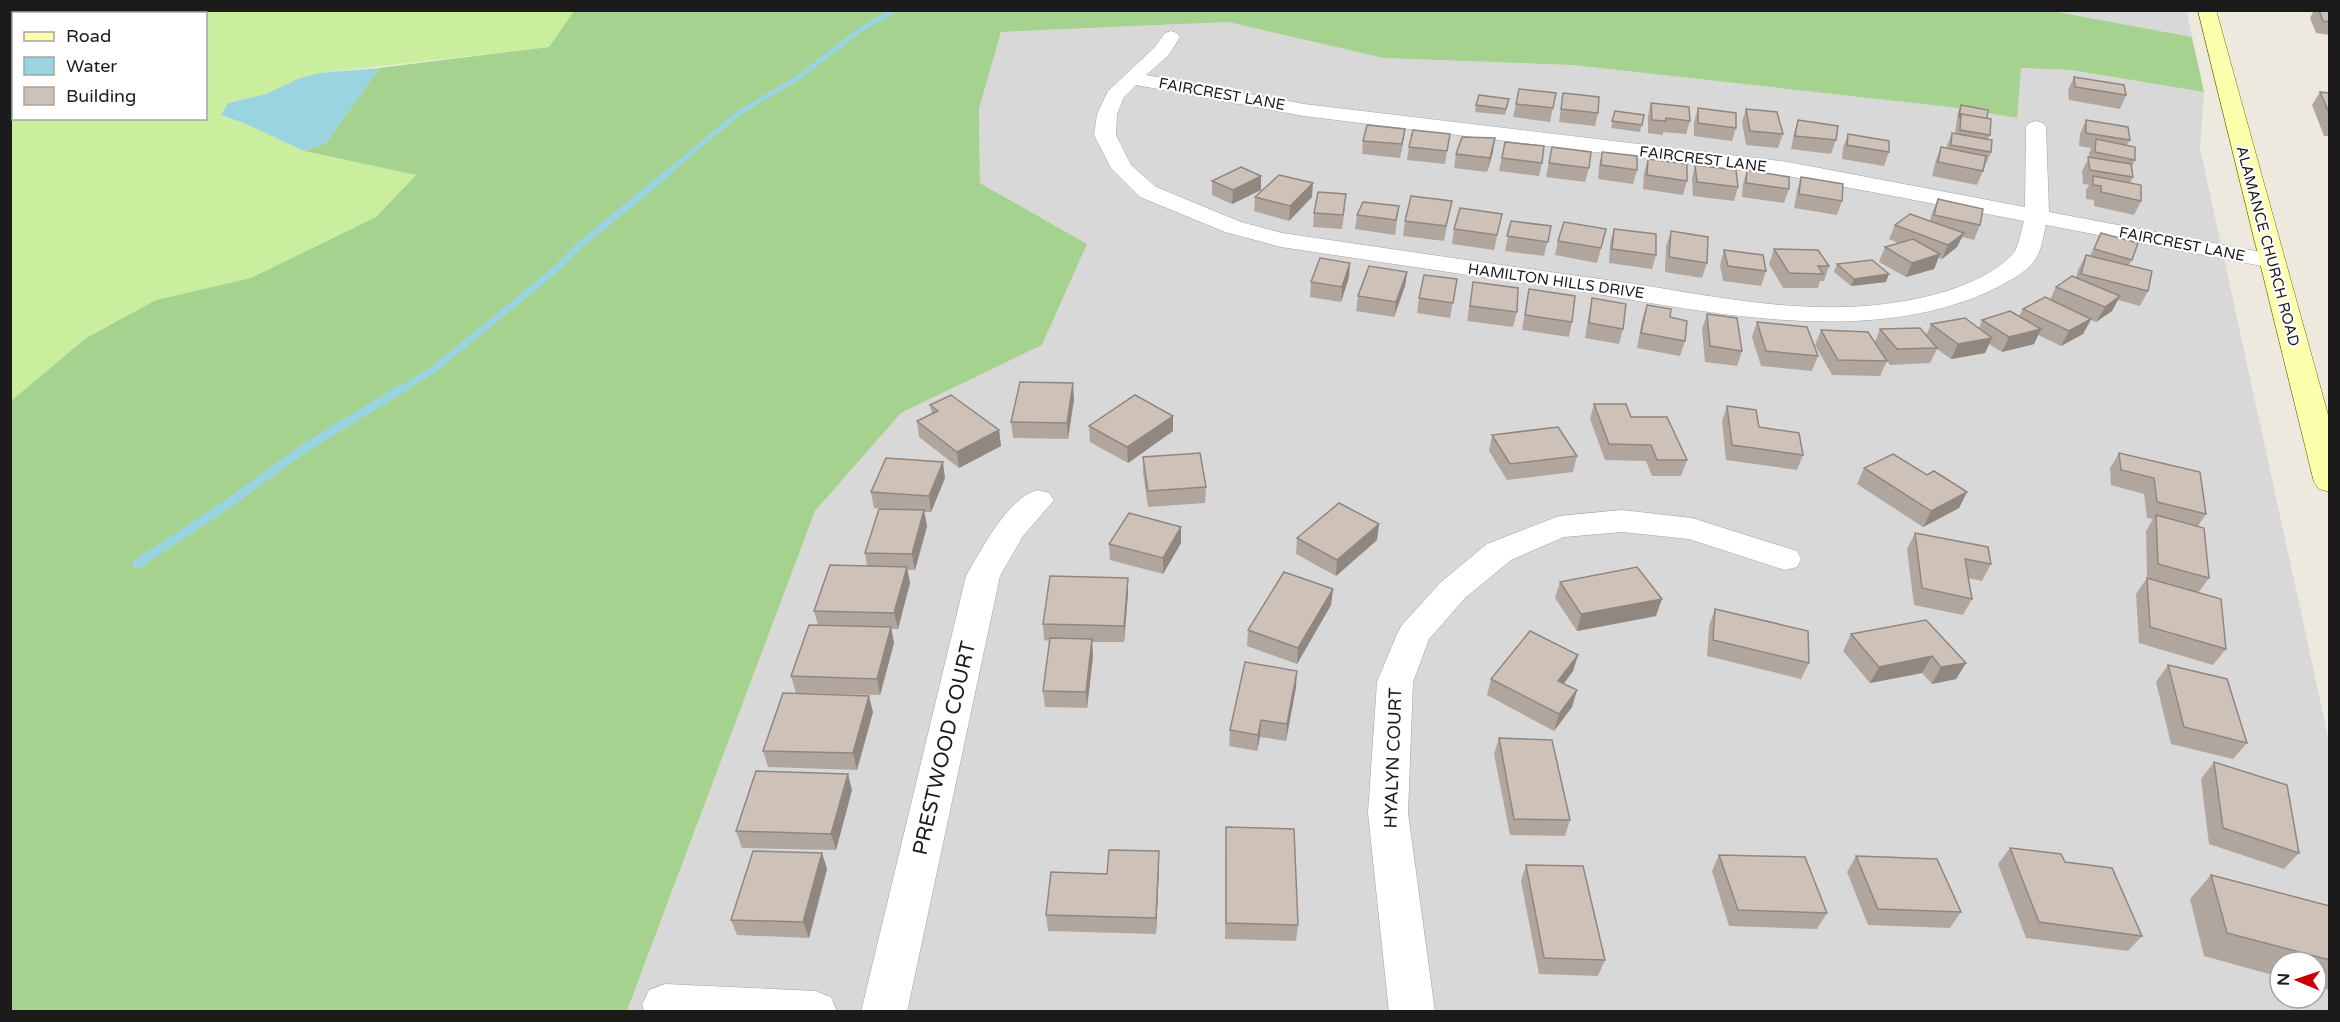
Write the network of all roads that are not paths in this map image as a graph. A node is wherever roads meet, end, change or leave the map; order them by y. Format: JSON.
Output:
{"nodes":[{"id":1,"x":2207,"y":10,"type":"edge"},
{"id":2,"x":1171,"y":36,"type":"dead end"},
{"id":3,"x":1131,"y":78,"type":"junction"},
{"id":4,"x":2036,"y":127,"type":"dead end"},
{"id":5,"x":2037,"y":217,"type":"junction"},
{"id":6,"x":2272,"y":261,"type":"junction"},
{"id":7,"x":2330,"y":482,"type":"edge"},
{"id":8,"x":1038,"y":500,"type":"dead end"},
{"id":9,"x":1785,"y":559,"type":"dead end"},
{"id":10,"x":665,"y":1005,"type":"dead end"},
{"id":11,"x":815,"y":1011,"type":"edge"},
{"id":12,"x":884,"y":1011,"type":"edge"},
{"id":13,"x":1412,"y":1011,"type":"edge"}],
"edges":[{"from":1,"to":6,"type":"main road","name":"ALAMANCE CHURCH ROAD"},
{"from":2,"to":3,"type":"street","name":"HAMILTON HILLS DRIVE"},
{"from":3,"to":5,"type":"street","name":"FAIRCREST LANE"},
{"from":3,"to":5,"type":"street","name":"HAMILTON HILLS DRIVE"},
{"from":4,"to":5,"type":"street","name":"HAMILTON HILLS DRIVE"},
{"from":5,"to":6,"type":"street","name":"FAIRCREST LANE"},
{"from":6,"to":7,"type":"main road","name":"ALAMANCE CHURCH ROAD"},
{"from":8,"to":12,"type":"street","name":"PRESTWOOD COURT"},
{"from":9,"to":13,"type":"street","name":"HYALYN COURT"},
{"from":10,"to":11,"type":"street"}]}
